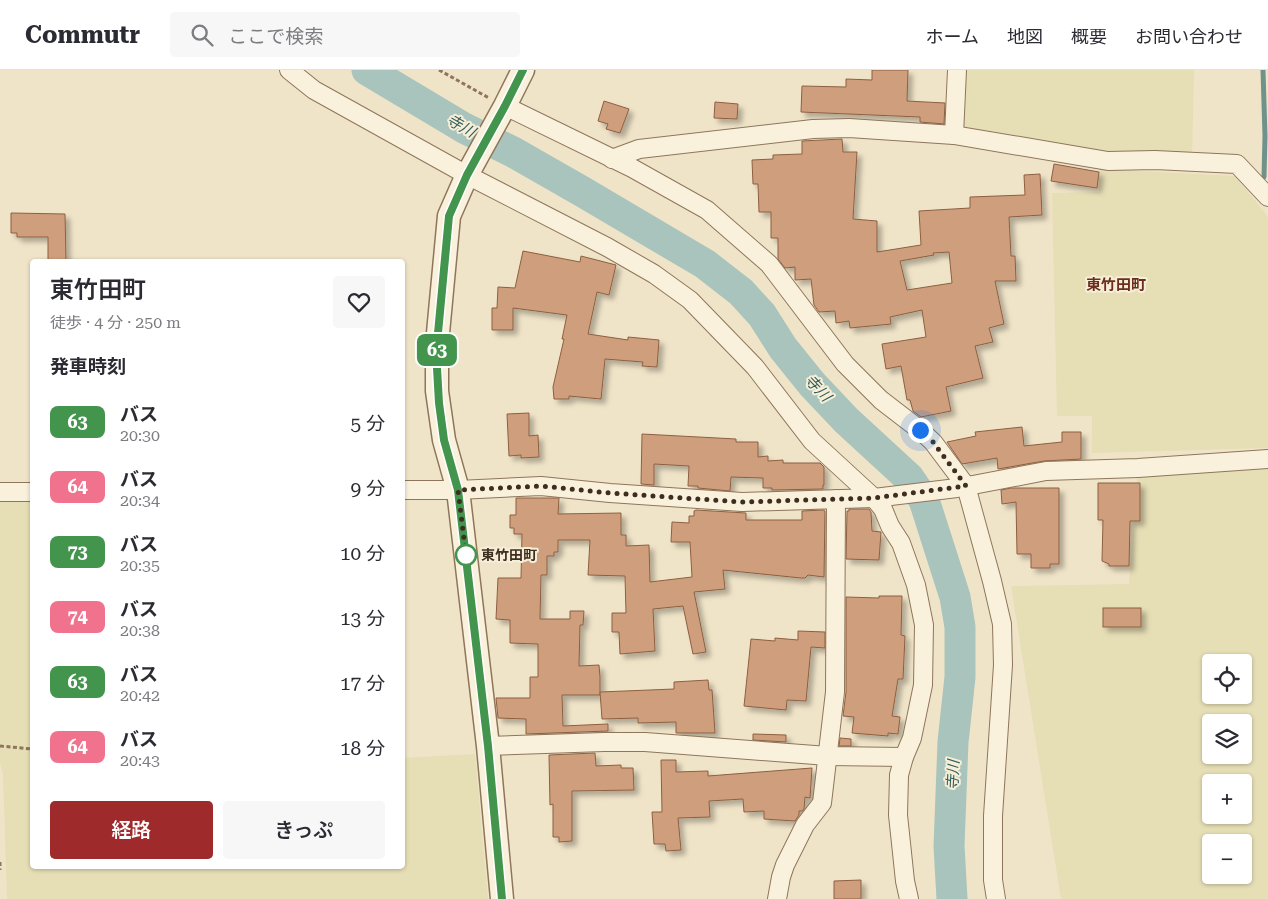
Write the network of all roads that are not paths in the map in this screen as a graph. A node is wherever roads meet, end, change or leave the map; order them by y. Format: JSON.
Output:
{"nodes":[{"id":1,"x":289,"y":70,"type":"edge"},
{"id":2,"x":523,"y":70,"type":"edge"},
{"id":3,"x":957,"y":70,"type":"edge"},
{"id":4,"x":504,"y":109,"type":"junction"},
{"id":5,"x":954,"y":135,"type":"junction"},
{"id":6,"x":612,"y":159,"type":"junction"},
{"id":7,"x":469,"y":173,"type":"junction"},
{"id":8,"x":1268,"y":197,"type":"edge"},
{"id":9,"x":1268,"y":459,"type":"edge"},
{"id":10,"x":962,"y":487,"type":"junction"},
{"id":11,"x":405,"y":490,"type":"edge"},
{"id":12,"x":458,"y":490,"type":"junction"},
{"id":13,"x":0,"y":492,"type":"edge"},
{"id":14,"x":30,"y":492,"type":"edge"},
{"id":15,"x":878,"y":497,"type":"junction"},
{"id":16,"x":836,"y":499,"type":"junction"},
{"id":17,"x":488,"y":746,"type":"junction"},
{"id":18,"x":828,"y":756,"type":"junction"},
{"id":19,"x":904,"y":757,"type":"junction"},
{"id":20,"x":502,"y":899,"type":"edge"},
{"id":21,"x":777,"y":899,"type":"edge"},
{"id":22,"x":909,"y":899,"type":"edge"},
{"id":23,"x":996,"y":899,"type":"edge"}],
"edges":[{"from":1,"to":7,"type":"street"},
{"from":2,"to":4,"type":"street"},
{"from":3,"to":5,"type":"street"},
{"from":4,"to":6,"type":"street"},
{"from":4,"to":7,"type":"street"},
{"from":5,"to":6,"type":"street"},
{"from":5,"to":8,"type":"street"},
{"from":6,"to":10,"type":"street"},
{"from":7,"to":12,"type":"street"},
{"from":7,"to":15,"type":"street"},
{"from":9,"to":10,"type":"street"},
{"from":10,"to":15,"type":"street"},
{"from":10,"to":23,"type":"street"},
{"from":11,"to":12,"type":"street"},
{"from":12,"to":16,"type":"street"},
{"from":12,"to":17,"type":"street"},
{"from":13,"to":14,"type":"street"},
{"from":15,"to":16,"type":"street"},
{"from":15,"to":19,"type":"street"},
{"from":16,"to":18,"type":"street"},
{"from":17,"to":18,"type":"street"},
{"from":17,"to":20,"type":"street"},
{"from":18,"to":19,"type":"street"},
{"from":18,"to":21,"type":"street"},
{"from":19,"to":22,"type":"street"}]}
